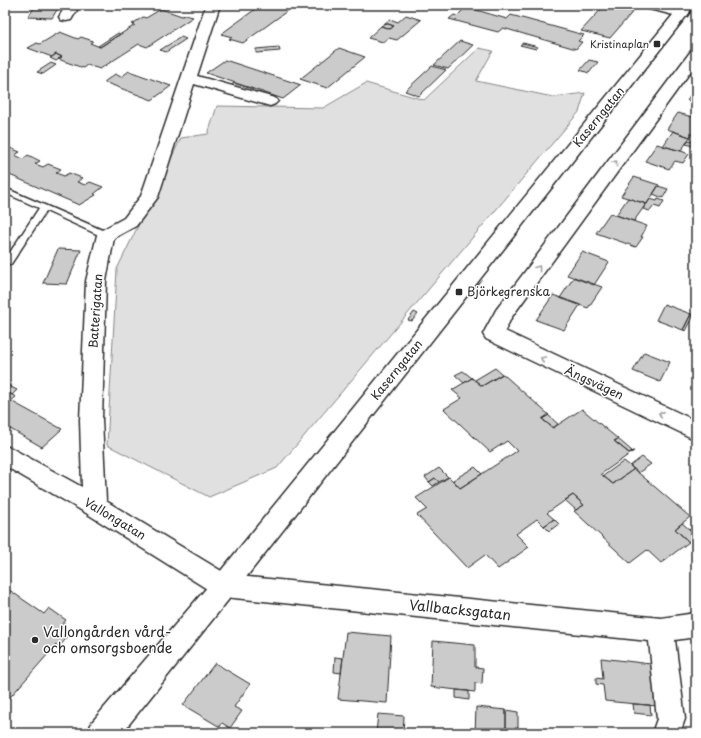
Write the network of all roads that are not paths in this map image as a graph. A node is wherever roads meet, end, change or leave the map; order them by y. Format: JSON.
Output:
{"nodes":[{"id":1,"x":73,"y":5,"type":"edge"},
{"id":2,"x":213,"y":5,"type":"edge"},
{"id":3,"x":650,"y":5,"type":"edge"},
{"id":4,"x":685,"y":9,"type":"edge"},
{"id":5,"x":66,"y":17,"type":"dead end"},
{"id":6,"x":696,"y":54,"type":"edge"},
{"id":7,"x":690,"y":73,"type":"edge"},
{"id":8,"x":189,"y":78,"type":"junction"},
{"id":9,"x":270,"y":101,"type":"dead end"},
{"id":10,"x":5,"y":190,"type":"edge"},
{"id":11,"x":44,"y":208,"type":"junction"},
{"id":12,"x":106,"y":235,"type":"junction"},
{"id":13,"x":8,"y":262,"type":"dead end"},
{"id":14,"x":696,"y":431,"type":"edge"},
{"id":15,"x":8,"y":461,"type":"edge"},
{"id":16,"x":94,"y":506,"type":"junction"},
{"id":17,"x":224,"y":586,"type":"junction"},
{"id":18,"x":696,"y":626,"type":"edge"},
{"id":19,"x":661,"y":630,"type":"junction"},
{"id":20,"x":103,"y":733,"type":"edge"},
{"id":21,"x":666,"y":733,"type":"edge"}],
"edges":[{"from":1,"to":5,"type":"street"},
{"from":2,"to":8,"type":"street"},
{"from":3,"to":4,"type":"street"},
{"from":4,"to":17,"type":"main road","name":"Kaserngatan"},
{"from":6,"to":7,"type":"street"},
{"from":14,"to":7,"type":"street","name":"Ängsvägen","one_way":true},
{"from":8,"to":9,"type":"street"},
{"from":8,"to":12,"type":"street"},
{"from":10,"to":11,"type":"lane"},
{"from":11,"to":12,"type":"lane"},
{"from":11,"to":13,"type":"lane"},
{"from":12,"to":16,"type":"street","name":"Batterigatan"},
{"from":15,"to":16,"type":"street","name":"Vallongatan"},
{"from":16,"to":17,"type":"street","name":"Vallongatan"},
{"from":17,"to":19,"type":"street","name":"Vallbacksgatan"},
{"from":17,"to":20,"type":"main road","name":"Kaserngatan"},
{"from":18,"to":19,"type":"street","name":"Vallbacksgatan"},
{"from":19,"to":21,"type":"street"}]}
